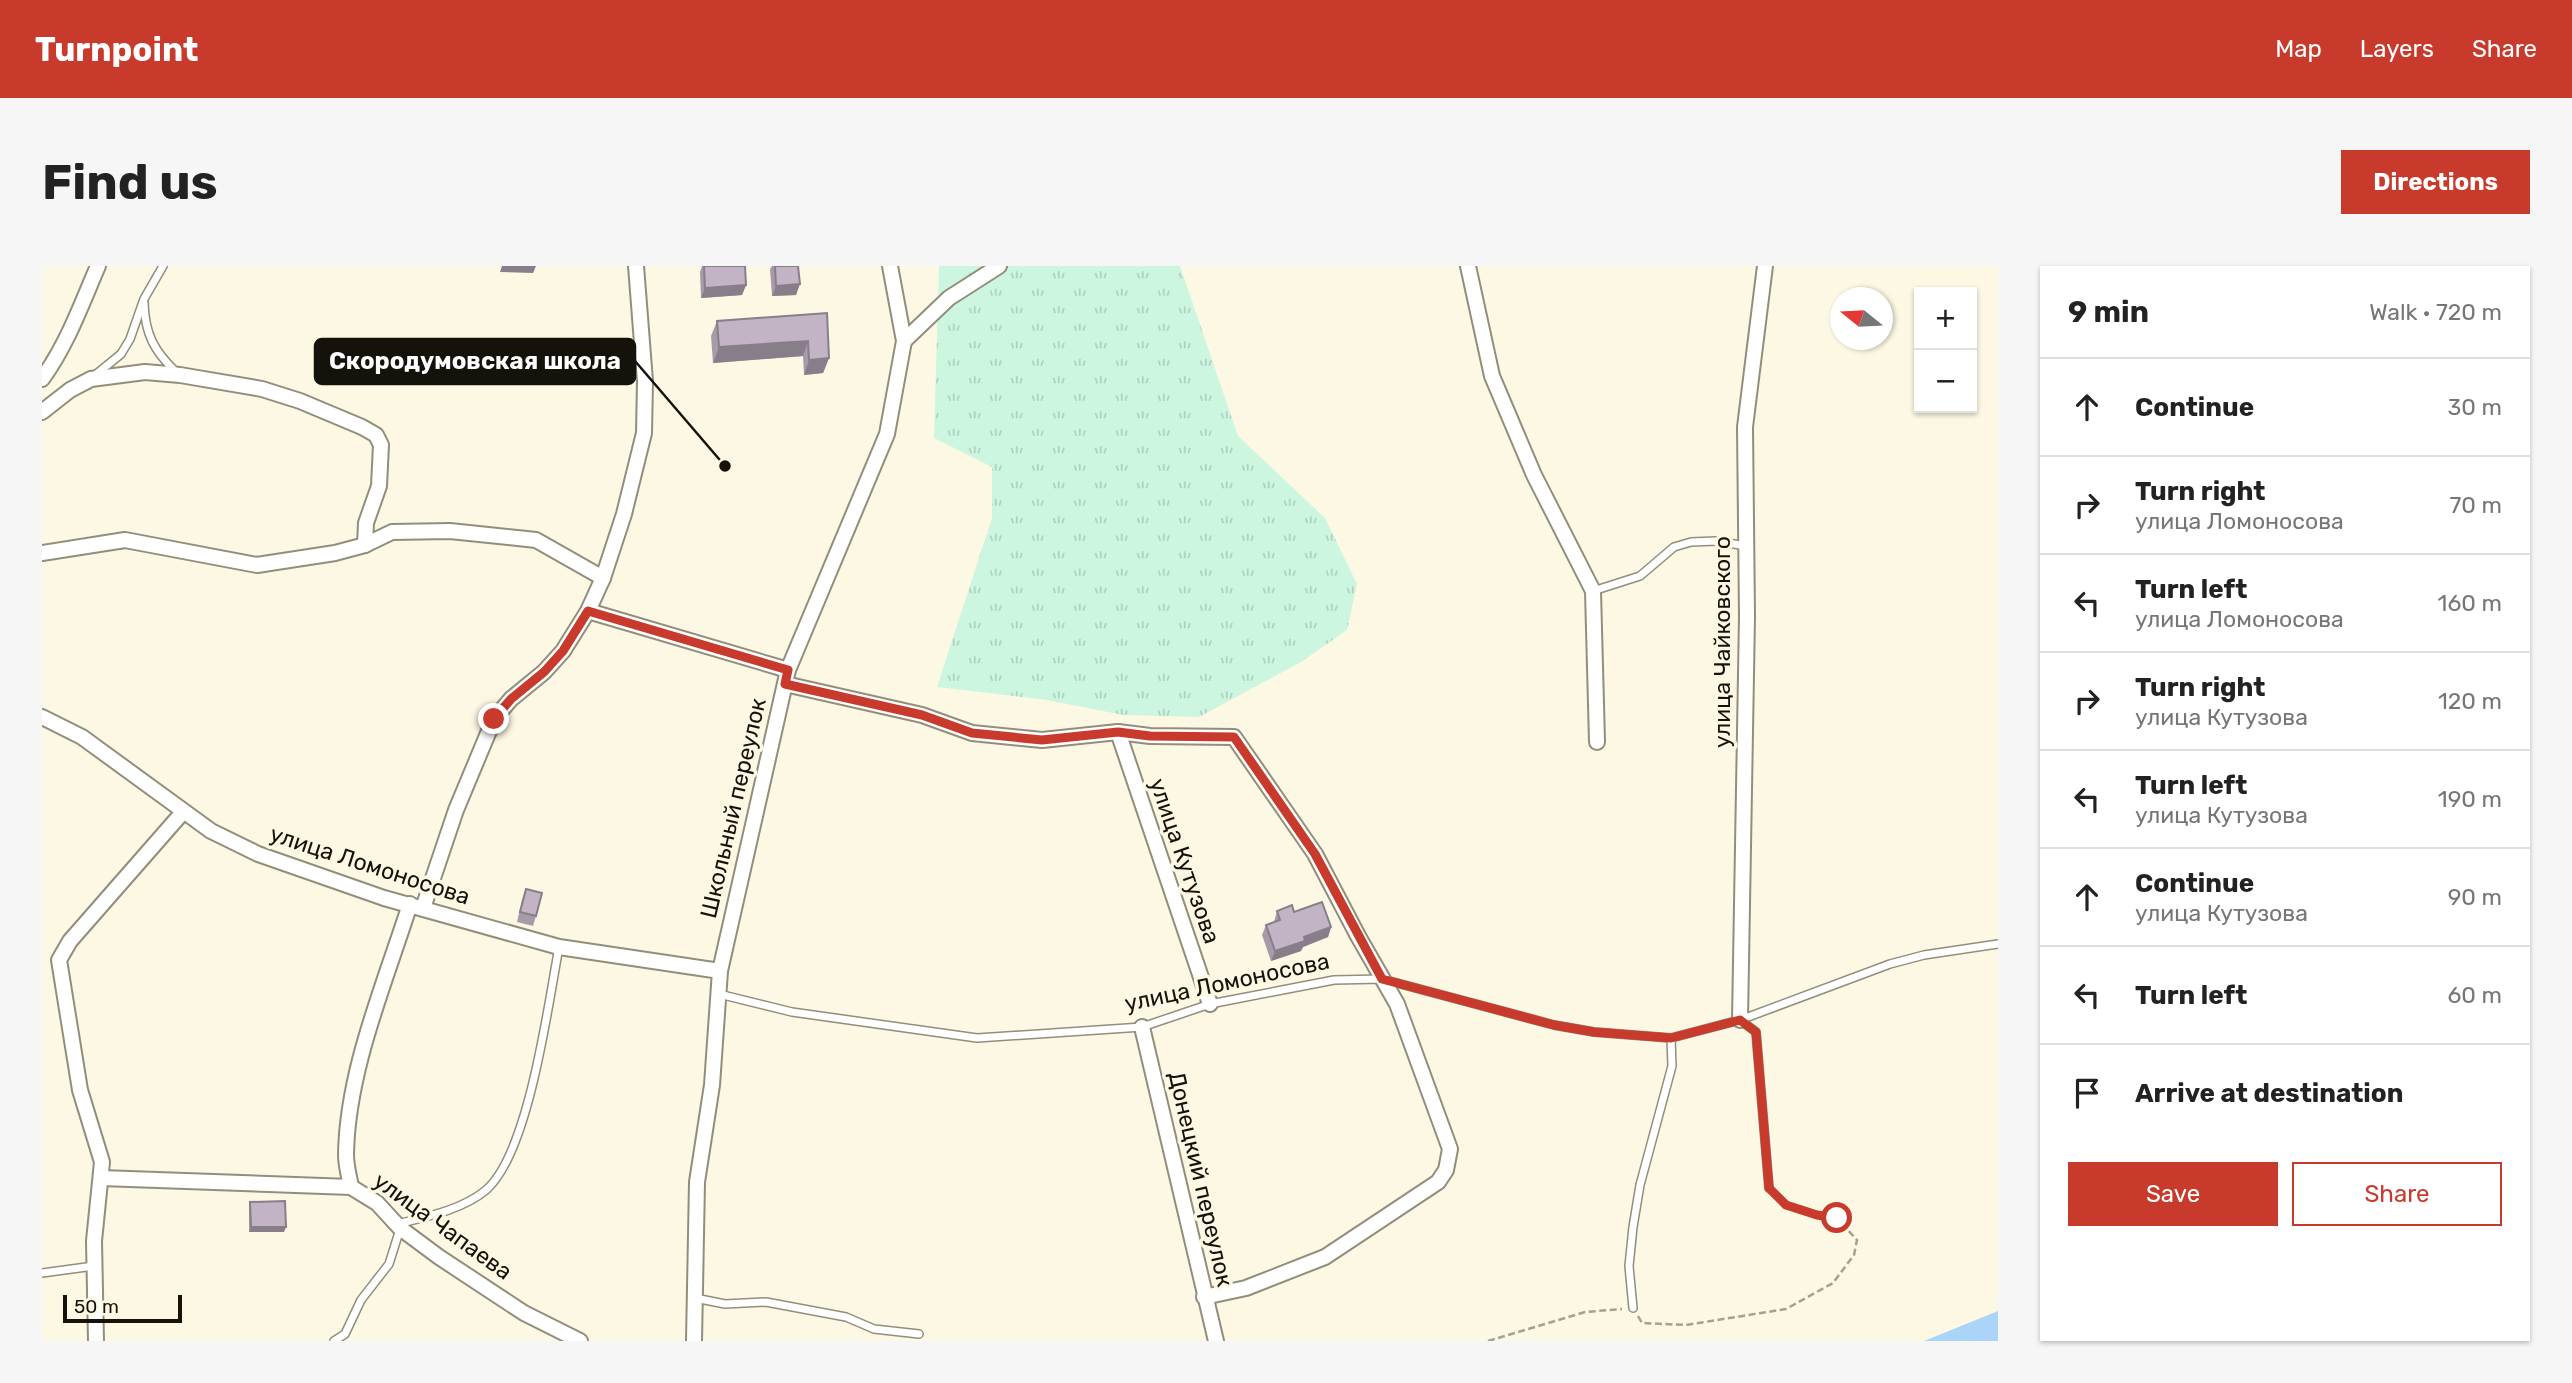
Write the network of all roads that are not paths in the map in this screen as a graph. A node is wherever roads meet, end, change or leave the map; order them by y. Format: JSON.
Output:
{"nodes":[{"id":1,"x":97,"y":266,"type":"edge"},
{"id":2,"x":163,"y":266,"type":"edge"},
{"id":3,"x":636,"y":266,"type":"edge"},
{"id":4,"x":890,"y":266,"type":"edge"},
{"id":5,"x":999,"y":266,"type":"edge"},
{"id":6,"x":1468,"y":266,"type":"edge"},
{"id":7,"x":1765,"y":266,"type":"edge"},
{"id":8,"x":144,"y":299,"type":"junction"},
{"id":9,"x":904,"y":341,"type":"junction"},
{"id":10,"x":180,"y":375,"type":"junction"},
{"id":11,"x":42,"y":379,"type":"edge"},
{"id":12,"x":91,"y":379,"type":"junction"},
{"id":13,"x":42,"y":412,"type":"edge"},
{"id":14,"x":365,"y":545,"type":"junction"},
{"id":15,"x":1746,"y":546,"type":"junction"},
{"id":16,"x":42,"y":553,"type":"edge"},
{"id":17,"x":603,"y":578,"type":"junction"},
{"id":18,"x":1593,"y":591,"type":"junction"},
{"id":19,"x":588,"y":611,"type":"junction"},
{"id":20,"x":788,"y":670,"type":"junction"},
{"id":21,"x":785,"y":684,"type":"junction"},
{"id":22,"x":42,"y":717,"type":"edge"},
{"id":23,"x":1118,"y":732,"type":"junction"},
{"id":24,"x":1597,"y":742,"type":"dead end"},
{"id":25,"x":183,"y":812,"type":"junction"},
{"id":26,"x":416,"y":906,"type":"junction"},
{"id":27,"x":1998,"y":944,"type":"edge"},
{"id":28,"x":559,"y":947,"type":"junction"},
{"id":29,"x":720,"y":971,"type":"junction"},
{"id":30,"x":1382,"y":979,"type":"junction"},
{"id":31,"x":719,"y":994,"type":"junction"},
{"id":32,"x":1210,"y":1004,"type":"junction"},
{"id":33,"x":1740,"y":1020,"type":"junction"},
{"id":34,"x":1142,"y":1027,"type":"junction"},
{"id":35,"x":1671,"y":1038,"type":"junction"},
{"id":36,"x":101,"y":1178,"type":"junction"},
{"id":37,"x":351,"y":1187,"type":"junction"},
{"id":38,"x":1769,"y":1188,"type":"road end"},
{"id":39,"x":398,"y":1226,"type":"junction"},
{"id":40,"x":94,"y":1266,"type":"junction"},
{"id":41,"x":42,"y":1273,"type":"edge"},
{"id":42,"x":1204,"y":1297,"type":"junction"},
{"id":43,"x":694,"y":1298,"type":"junction"},
{"id":44,"x":1633,"y":1308,"type":"road end"},
{"id":45,"x":919,"y":1334,"type":"dead end"},
{"id":46,"x":96,"y":1341,"type":"edge"},
{"id":47,"x":334,"y":1341,"type":"edge"},
{"id":48,"x":580,"y":1341,"type":"edge"},
{"id":49,"x":694,"y":1341,"type":"edge"},
{"id":50,"x":1216,"y":1341,"type":"edge"}],
"edges":[{"from":1,"to":11,"type":"street"},
{"from":2,"to":8,"type":"lane"},
{"from":3,"to":17,"type":"street"},
{"from":4,"to":9,"type":"street","name":"Школьный переулок"},
{"from":5,"to":9,"type":"street"},
{"from":6,"to":18,"type":"street"},
{"from":7,"to":15,"type":"street","name":"улица Чайковского"},
{"from":8,"to":10,"type":"lane"},
{"from":8,"to":12,"type":"lane"},
{"from":9,"to":20,"type":"street","name":"Школьный переулок"},
{"from":10,"to":12,"type":"street"},
{"from":10,"to":14,"type":"street"},
{"from":12,"to":13,"type":"street"},
{"from":14,"to":16,"type":"street"},
{"from":14,"to":17,"type":"street"},
{"from":15,"to":18,"type":"lane"},
{"from":15,"to":33,"type":"street","name":"улица Чайковского"},
{"from":17,"to":19,"type":"street"},
{"from":18,"to":24,"type":"street"},
{"from":19,"to":20,"type":"street"},
{"from":19,"to":26,"type":"street"},
{"from":20,"to":21,"type":"street","name":"Школьный переулок"},
{"from":21,"to":23,"type":"street"},
{"from":21,"to":29,"type":"street","name":"Школьный переулок"},
{"from":22,"to":25,"type":"street","name":"улица Ломоносова"},
{"from":23,"to":30,"type":"street"},
{"from":23,"to":32,"type":"street","name":"улица Кутузова"},
{"from":25,"to":26,"type":"street","name":"улица Ломоносова"},
{"from":25,"to":36,"type":"street"},
{"from":26,"to":28,"type":"street","name":"улица Ломоносова"},
{"from":26,"to":37,"type":"street"},
{"from":27,"to":33,"type":"lane","name":"улица Ломоносова"},
{"from":28,"to":29,"type":"street","name":"улица Ломоносова"},
{"from":28,"to":39,"type":"lane"},
{"from":29,"to":31,"type":"street","name":"Школьный переулок"},
{"from":30,"to":32,"type":"lane","name":"улица Ломоносова"},
{"from":30,"to":35,"type":"lane","name":"улица Ломоносова"},
{"from":30,"to":42,"type":"street"},
{"from":31,"to":34,"type":"lane","name":"улица Ломоносова"},
{"from":31,"to":43,"type":"street","name":"Школьный переулок"},
{"from":32,"to":34,"type":"lane","name":"улица Ломоносова"},
{"from":33,"to":35,"type":"lane","name":"улица Ломоносова"},
{"from":33,"to":38,"type":"lane"},
{"from":34,"to":42,"type":"street","name":"Донецкий переулок"},
{"from":35,"to":44,"type":"lane"},
{"from":36,"to":37,"type":"street","name":"улица Чапаева"},
{"from":36,"to":40,"type":"street"},
{"from":37,"to":39,"type":"street","name":"улица Чапаева"},
{"from":39,"to":47,"type":"lane"},
{"from":39,"to":48,"type":"street","name":"улица Чапаева"},
{"from":40,"to":41,"type":"lane"},
{"from":40,"to":46,"type":"street"},
{"from":42,"to":50,"type":"street","name":"Донецкий переулок"},
{"from":43,"to":45,"type":"lane"},
{"from":43,"to":49,"type":"street","name":"Школьный переулок"}]}
